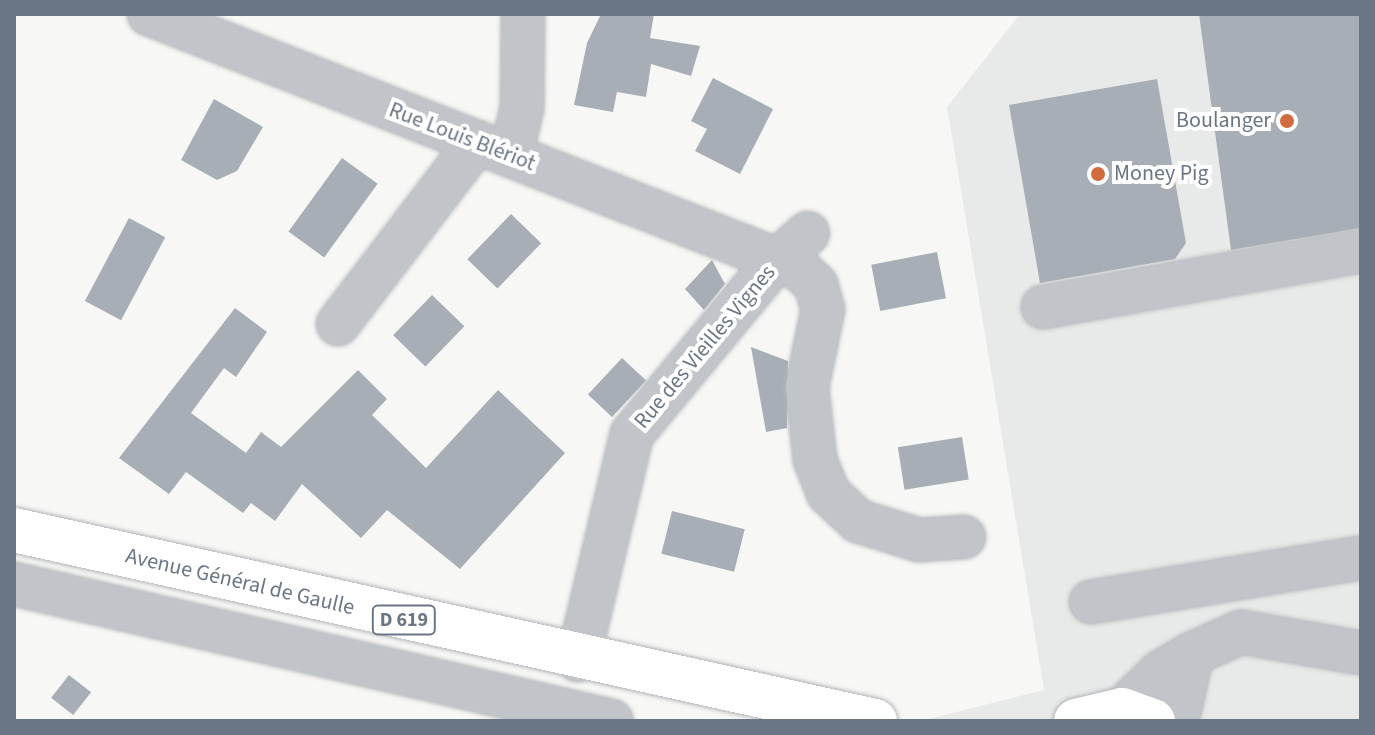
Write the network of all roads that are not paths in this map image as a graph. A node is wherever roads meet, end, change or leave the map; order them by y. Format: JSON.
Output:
{"nodes":[{"id":1,"x":149,"y":14,"type":"edge"},
{"id":2,"x":523,"y":14,"type":"edge"},
{"id":3,"x":494,"y":149,"type":"junction"},
{"id":4,"x":808,"y":233,"type":"dead end"},
{"id":5,"x":1361,"y":251,"type":"edge"},
{"id":6,"x":774,"y":263,"type":"junction"},
{"id":7,"x":1043,"y":307,"type":"dead end"},
{"id":8,"x":338,"y":324,"type":"dead end"},
{"id":9,"x":14,"y":530,"type":"edge"},
{"id":10,"x":964,"y":537,"type":"dead end"},
{"id":11,"x":1361,"y":558,"type":"edge"},
{"id":12,"x":14,"y":584,"type":"edge"},
{"id":13,"x":1091,"y":602,"type":"dead end"},
{"id":14,"x":1361,"y":653,"type":"edge"},
{"id":15,"x":1192,"y":654,"type":"junction"},
{"id":16,"x":578,"y":660,"type":"junction"},
{"id":17,"x":533,"y":713,"type":"edge"},
{"id":18,"x":791,"y":714,"type":"edge"},
{"id":19,"x":1138,"y":715,"type":"edge"},
{"id":20,"x":611,"y":721,"type":"edge"},
{"id":21,"x":837,"y":721,"type":"edge"},
{"id":22,"x":875,"y":721,"type":"edge"},
{"id":23,"x":1076,"y":721,"type":"edge"},
{"id":24,"x":1177,"y":721,"type":"edge"}],
"edges":[{"from":1,"to":3,"type":"street","name":"Rue Louis Blériot"},
{"from":2,"to":3,"type":"street"},
{"from":3,"to":6,"type":"street","name":"Rue Louis Blériot"},
{"from":3,"to":8,"type":"street"},
{"from":4,"to":6,"type":"street","name":"Rue des Vieilles Vignes"},
{"from":5,"to":7,"type":"street"},
{"from":6,"to":10,"type":"street","name":"Rue Louis Blériot"},
{"from":6,"to":16,"type":"street","name":"Rue des Vieilles Vignes"},
{"from":9,"to":16,"type":"main road","name":"Avenue Général de Gaulle","number":"D 619"},
{"from":11,"to":13,"type":"street"},
{"from":12,"to":17,"type":"street"},
{"from":14,"to":15,"type":"street"},
{"from":15,"to":19,"type":"street"},
{"from":15,"to":24,"type":"street"},
{"from":16,"to":18,"type":"main road","name":"Avenue Général de Gaulle","number":"D 619"},
{"from":17,"to":20,"type":"street"},
{"from":18,"to":21,"type":"main road","name":"Avenue Général de Gaulle","number":"D 619"},
{"from":18,"to":22,"type":"main road","name":"Avenue Général de Gaulle","number":"D 619"},
{"from":19,"to":23,"type":"main road"}]}
